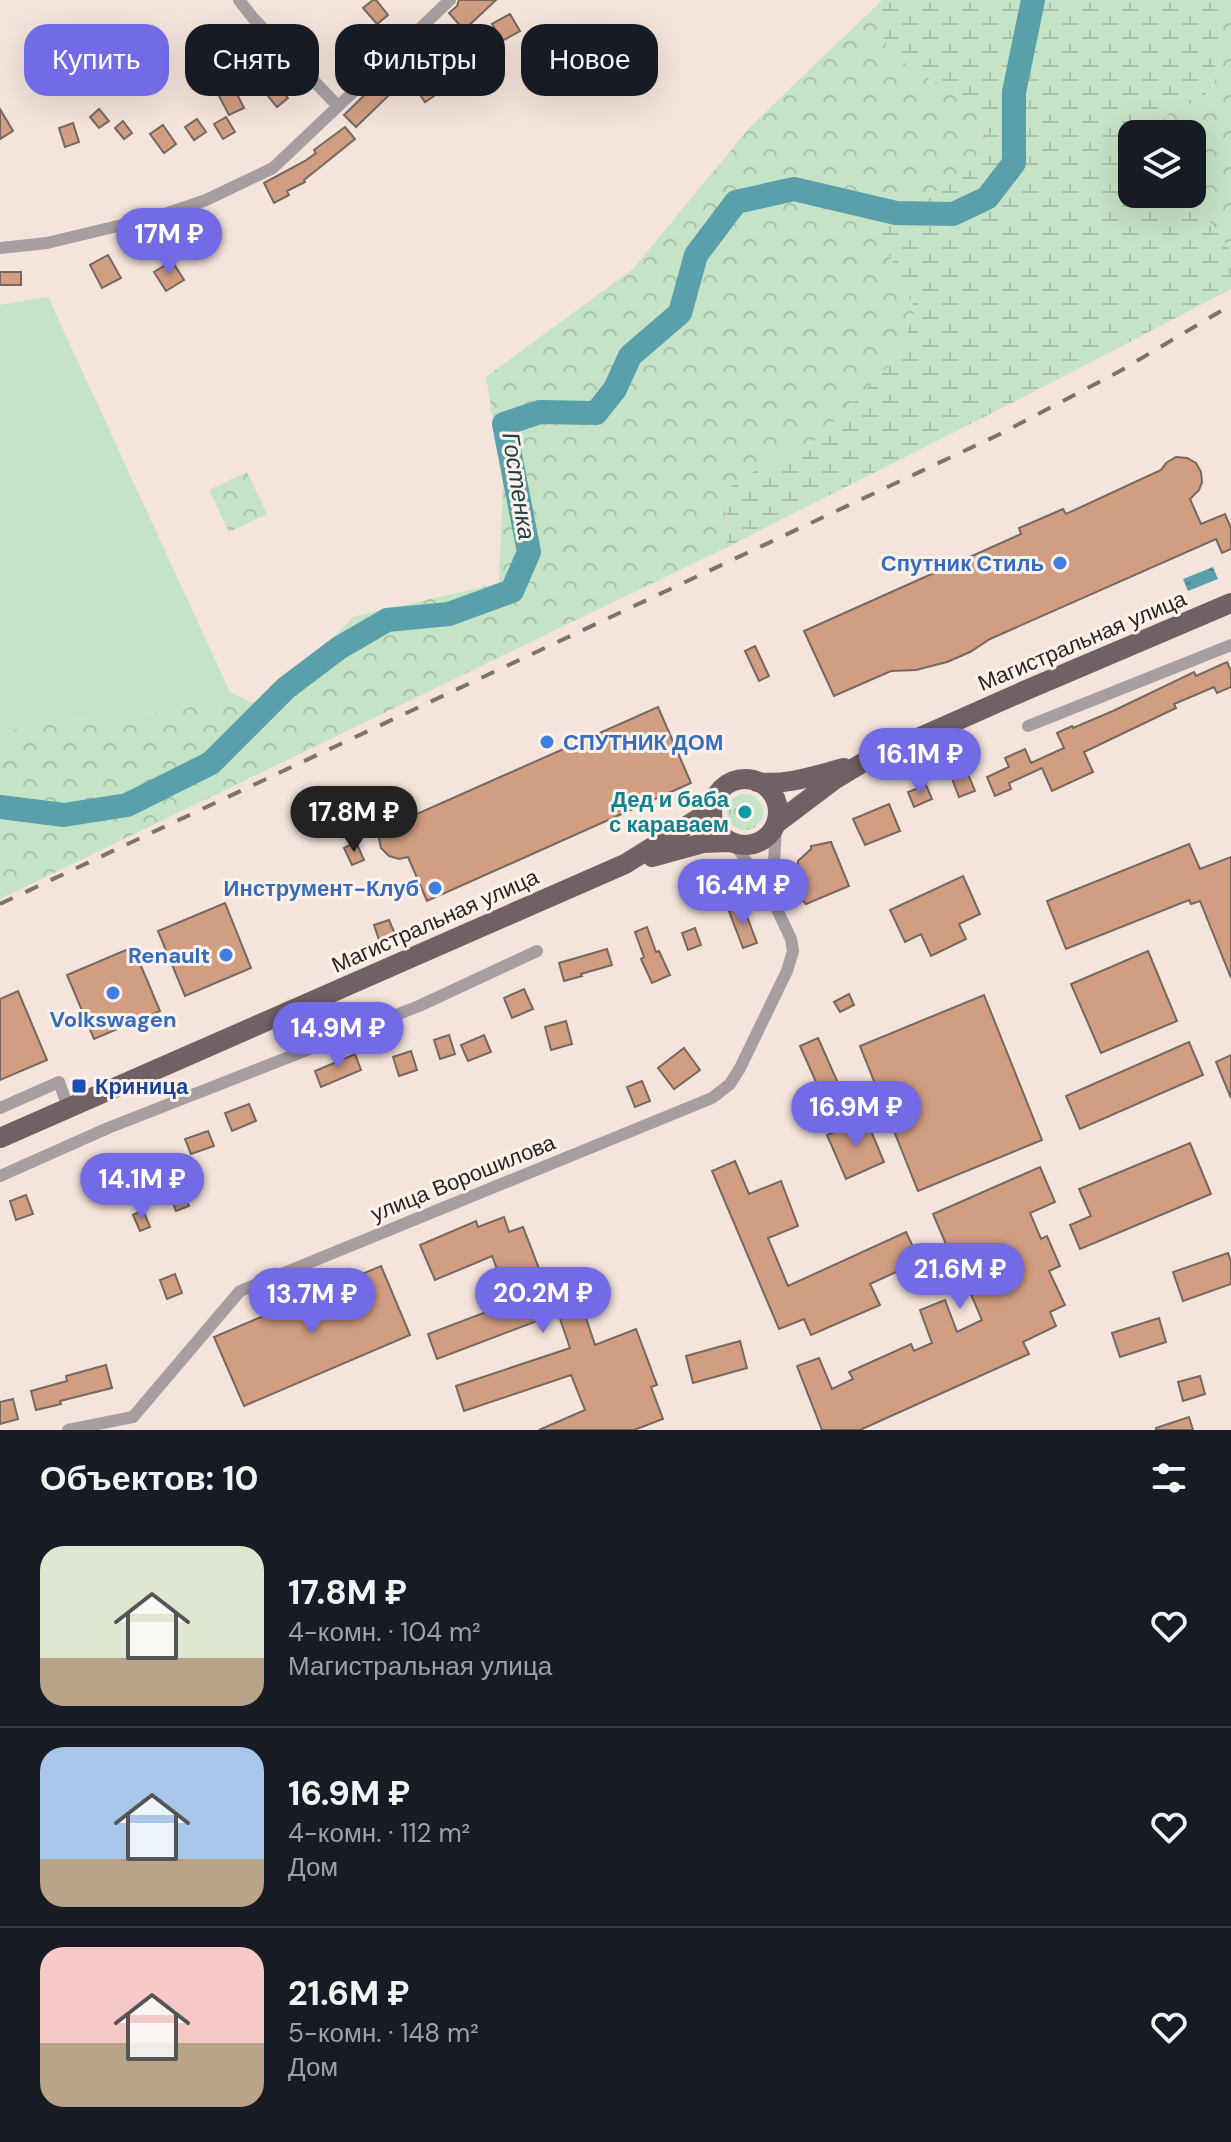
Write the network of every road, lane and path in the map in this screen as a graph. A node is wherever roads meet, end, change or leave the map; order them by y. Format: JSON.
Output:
{"nodes":[{"id":1,"x":239,"y":0,"type":"edge"},
{"id":2,"x":450,"y":0,"type":"edge"},
{"id":3,"x":338,"y":106,"type":"junction"},
{"id":4,"x":0,"y":248,"type":"edge"},
{"id":5,"x":1231,"y":603,"type":"edge"},
{"id":6,"x":1231,"y":645,"type":"edge"},
{"id":7,"x":1028,"y":726,"type":"dead end"},
{"id":8,"x":864,"y":762,"type":"junction"},
{"id":9,"x":757,"y":782,"type":"junction"},
{"id":10,"x":712,"y":808,"type":"junction"},
{"id":11,"x":776,"y":825,"type":"junction"},
{"id":12,"x":732,"y":843,"type":"junction"},
{"id":13,"x":625,"y":864,"type":"junction"},
{"id":14,"x":775,"y":905,"type":"junction"},
{"id":15,"x":537,"y":951,"type":"dead end"},
{"id":16,"x":68,"y":1107,"type":"junction"},
{"id":17,"x":0,"y":1108,"type":"edge"},
{"id":18,"x":0,"y":1138,"type":"edge"},
{"id":19,"x":0,"y":1176,"type":"edge"},
{"id":20,"x":68,"y":1430,"type":"edge"}],
"edges":[{"from":1,"to":3,"type":"street"},
{"from":2,"to":3,"type":"street"},
{"from":3,"to":4,"type":"street"},
{"from":5,"to":8,"type":"main road","name":"Магистральная улица"},
{"from":6,"to":7,"type":"street"},
{"from":8,"to":9,"type":"main road","name":"Магистральная улица"},
{"from":8,"to":11,"type":"main road","name":"Магистральная улица"},
{"from":9,"to":10,"type":"main road","name":"Магистральная улица"},
{"from":9,"to":11,"type":"main road"},
{"from":10,"to":12,"type":"main road"},
{"from":10,"to":13,"type":"main road","name":"Магистральная улица"},
{"from":11,"to":12,"type":"main road","name":"Магистральная улица"},
{"from":11,"to":14,"type":"street"},
{"from":12,"to":13,"type":"main road","name":"Магистральная улица"},
{"from":12,"to":14,"type":"street"},
{"from":13,"to":16,"type":"main road","name":"Магистральная улица"},
{"from":14,"to":20,"type":"street","name":"улица Ворошилова"},
{"from":15,"to":19,"type":"street"},
{"from":16,"to":17,"type":"street"},
{"from":16,"to":18,"type":"main road","name":"Магистральная улица"}]}
